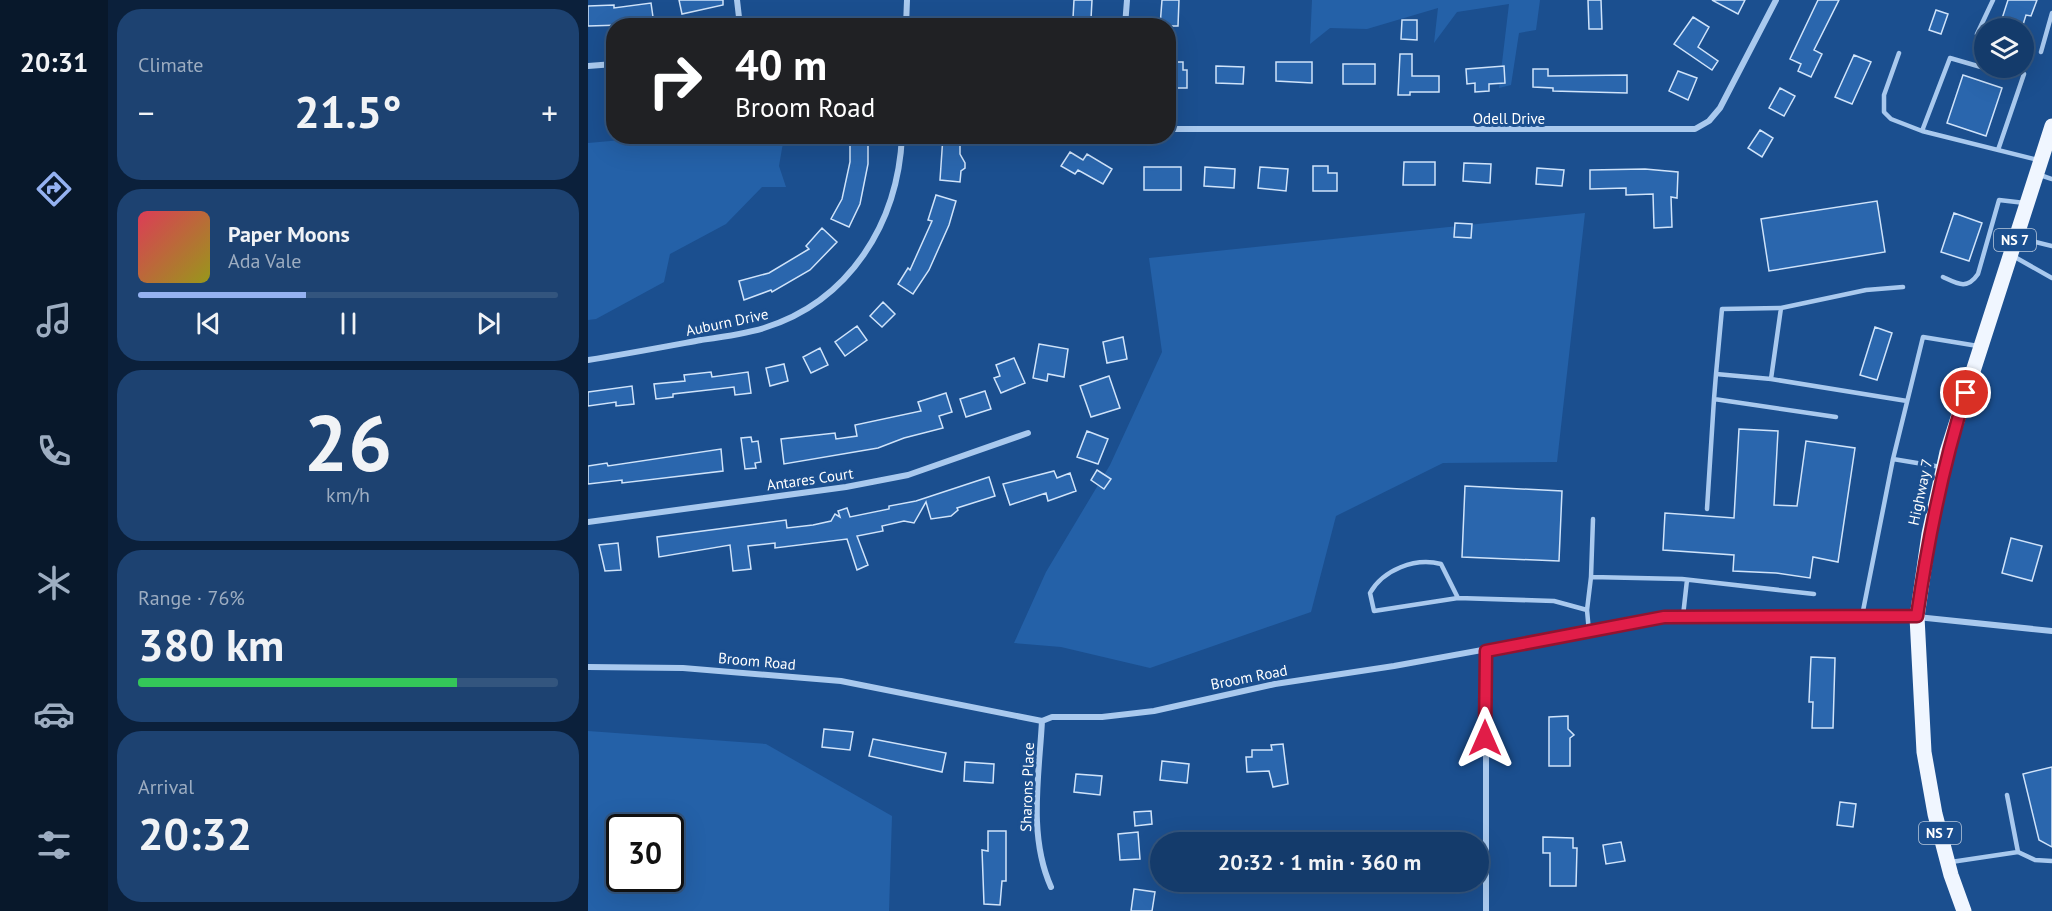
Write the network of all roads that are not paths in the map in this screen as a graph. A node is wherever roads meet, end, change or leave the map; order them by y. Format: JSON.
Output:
{"nodes":[{"id":1,"x":737,"y":0,"type":"edge"},
{"id":2,"x":907,"y":0,"type":"edge"},
{"id":3,"x":1127,"y":0,"type":"edge"},
{"id":4,"x":1776,"y":0,"type":"edge"},
{"id":5,"x":1993,"y":0,"type":"edge"},
{"id":6,"x":2052,"y":14,"type":"edge"},
{"id":7,"x":739,"y":18,"type":"edge"},
{"id":8,"x":906,"y":18,"type":"edge"},
{"id":9,"x":1126,"y":18,"type":"edge"},
{"id":10,"x":1985,"y":18,"type":"edge"},
{"id":11,"x":2041,"y":52,"type":"dead end"},
{"id":12,"x":1899,"y":53,"type":"dead end"},
{"id":13,"x":606,"y":65,"type":"edge"},
{"id":14,"x":1974,"y":65,"type":"edge"},
{"id":15,"x":588,"y":66,"type":"edge"},
{"id":16,"x":2023,"y":78,"type":"edge"},
{"id":17,"x":2052,"y":126,"type":"edge"},
{"id":18,"x":1176,"y":129,"type":"edge"},
{"id":19,"x":1922,"y":131,"type":"junction"},
{"id":20,"x":901,"y":144,"type":"edge"},
{"id":21,"x":1998,"y":150,"type":"junction"},
{"id":22,"x":2039,"y":168,"type":"junction"},
{"id":23,"x":2052,"y":179,"type":"edge"},
{"id":24,"x":2028,"y":203,"type":"junction"},
{"id":25,"x":2016,"y":237,"type":"junction"},
{"id":26,"x":2052,"y":246,"type":"edge"},
{"id":27,"x":2010,"y":254,"type":"junction"},
{"id":28,"x":1943,"y":277,"type":"dead end"},
{"id":29,"x":2052,"y":278,"type":"edge"},
{"id":30,"x":1903,"y":287,"type":"dead end"},
{"id":31,"x":1781,"y":308,"type":"junction"},
{"id":32,"x":1980,"y":346,"type":"junction"},
{"id":33,"x":588,"y":360,"type":"edge"},
{"id":34,"x":1716,"y":374,"type":"junction"},
{"id":35,"x":1771,"y":379,"type":"junction"},
{"id":36,"x":1714,"y":399,"type":"junction"},
{"id":37,"x":1907,"y":401,"type":"junction"},
{"id":38,"x":1836,"y":417,"type":"dead end"},
{"id":39,"x":1028,"y":433,"type":"dead end"},
{"id":40,"x":1893,"y":459,"type":"junction"},
{"id":41,"x":1944,"y":468,"type":"junction"},
{"id":42,"x":1707,"y":508,"type":"dead end"},
{"id":43,"x":1593,"y":519,"type":"dead end"},
{"id":44,"x":588,"y":522,"type":"edge"},
{"id":45,"x":1591,"y":577,"type":"junction"},
{"id":46,"x":1687,"y":580,"type":"junction"},
{"id":47,"x":1814,"y":594,"type":"dead end"},
{"id":48,"x":1458,"y":598,"type":"junction"},
{"id":49,"x":1587,"y":610,"type":"junction"},
{"id":50,"x":1683,"y":616,"type":"junction"},
{"id":51,"x":1862,"y":616,"type":"junction"},
{"id":52,"x":1917,"y":616,"type":"junction"},
{"id":53,"x":1589,"y":632,"type":"junction"},
{"id":54,"x":2052,"y":632,"type":"edge"},
{"id":55,"x":1486,"y":651,"type":"junction"},
{"id":56,"x":588,"y":667,"type":"edge"},
{"id":57,"x":1042,"y":721,"type":"junction"},
{"id":58,"x":2007,"y":795,"type":"dead end"},
{"id":59,"x":2018,"y":852,"type":"junction"},
{"id":60,"x":2052,"y":861,"type":"edge"},
{"id":61,"x":1948,"y":862,"type":"junction"},
{"id":62,"x":1051,"y":887,"type":"dead end"},
{"id":63,"x":1486,"y":911,"type":"edge"},
{"id":64,"x":1964,"y":911,"type":"edge"}],
"edges":[{"from":1,"to":7,"type":"street"},
{"from":2,"to":8,"type":"street"},
{"from":3,"to":9,"type":"street"},
{"from":4,"to":18,"type":"street","name":"Odell Drive"},
{"from":5,"to":10,"type":"lane"},
{"from":6,"to":11,"type":"lane"},
{"from":12,"to":19,"type":"lane"},
{"from":13,"to":15,"type":"street"},
{"from":14,"to":19,"type":"lane"},
{"from":16,"to":21,"type":"lane"},
{"from":17,"to":22,"type":"main road","name":"Highway 7","number":"NS 7"},
{"from":19,"to":21,"type":"lane"},
{"from":20,"to":33,"type":"street","name":"Auburn Drive"},
{"from":21,"to":22,"type":"lane"},
{"from":22,"to":23,"type":"lane"},
{"from":22,"to":24,"type":"main road","name":"Highway 7","number":"NS 7"},
{"from":24,"to":25,"type":"main road","name":"Highway 7","number":"NS 7"},
{"from":24,"to":28,"type":"lane"},
{"from":25,"to":26,"type":"lane"},
{"from":25,"to":27,"type":"main road","name":"Highway 7","number":"NS 7"},
{"from":27,"to":29,"type":"lane"},
{"from":27,"to":32,"type":"main road","name":"Highway 7","number":"NS 7"},
{"from":30,"to":31,"type":"lane"},
{"from":31,"to":34,"type":"lane"},
{"from":31,"to":35,"type":"lane"},
{"from":32,"to":37,"type":"lane"},
{"from":32,"to":41,"type":"main road","name":"Highway 7","number":"NS 7"},
{"from":34,"to":35,"type":"lane"},
{"from":34,"to":36,"type":"lane"},
{"from":35,"to":37,"type":"lane"},
{"from":36,"to":38,"type":"lane"},
{"from":36,"to":42,"type":"lane"},
{"from":37,"to":40,"type":"lane"},
{"from":39,"to":44,"type":"street","name":"Antares Court"},
{"from":40,"to":41,"type":"lane"},
{"from":40,"to":51,"type":"lane"},
{"from":41,"to":52,"type":"main road","name":"Highway 7","number":"NS 7"},
{"from":43,"to":45,"type":"lane"},
{"from":45,"to":46,"type":"lane"},
{"from":45,"to":49,"type":"lane"},
{"from":46,"to":47,"type":"lane"},
{"from":46,"to":50,"type":"lane"},
{"from":48,"to":48,"type":"lane"},
{"from":48,"to":49,"type":"lane"},
{"from":49,"to":53,"type":"lane"},
{"from":50,"to":51,"type":"street","name":"Broom Road"},
{"from":50,"to":53,"type":"street","name":"Broom Road"},
{"from":51,"to":52,"type":"street","name":"Broom Road"},
{"from":52,"to":54,"type":"street","name":"Broom Road"},
{"from":52,"to":61,"type":"main road","name":"Highway 7","number":"NS 7"},
{"from":53,"to":55,"type":"street","name":"Broom Road"},
{"from":55,"to":57,"type":"street","name":"Broom Road"},
{"from":55,"to":63,"type":"street"},
{"from":56,"to":57,"type":"street","name":"Broom Road"},
{"from":57,"to":62,"type":"street","name":"Sharons Place"},
{"from":58,"to":59,"type":"lane"},
{"from":59,"to":60,"type":"lane"},
{"from":59,"to":61,"type":"lane"},
{"from":61,"to":64,"type":"main road","name":"Highway 7","number":"NS 7"}]}
